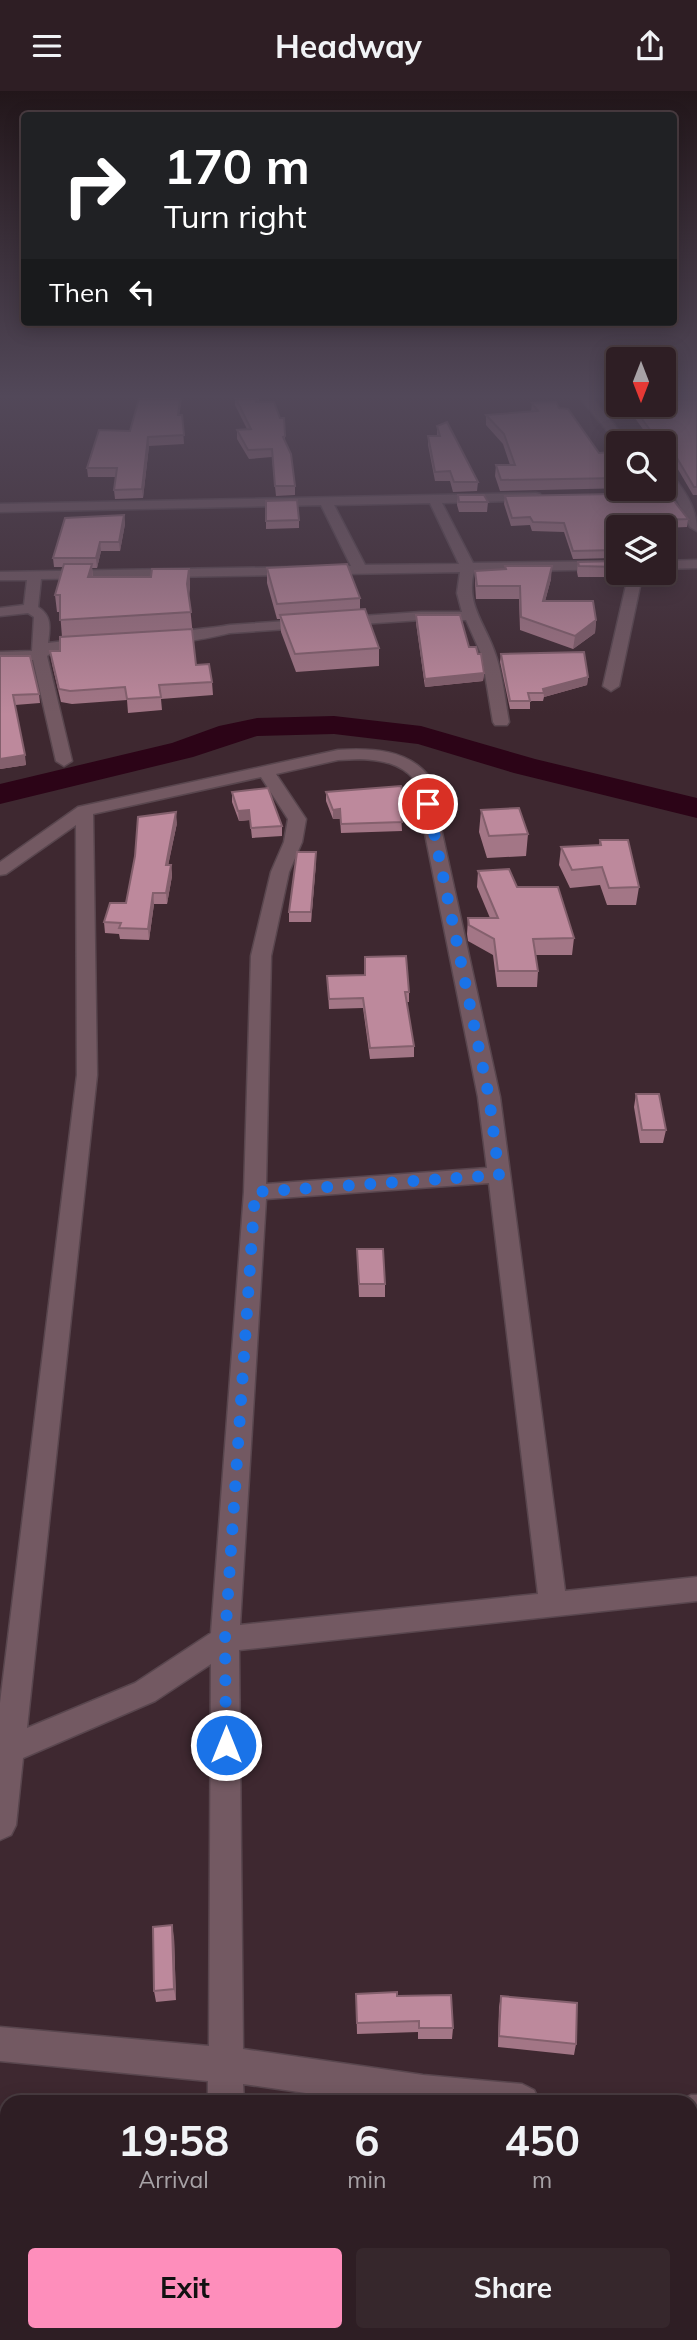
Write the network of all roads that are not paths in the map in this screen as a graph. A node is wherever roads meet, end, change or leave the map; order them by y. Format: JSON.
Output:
{"nodes":[{"id":1,"x":220,"y":504,"type":"edge"},
{"id":2,"x":327,"y":504,"type":"edge"},
{"id":3,"x":437,"y":504,"type":"edge"},
{"id":4,"x":685,"y":504,"type":"edge"},
{"id":5,"x":0,"y":508,"type":"edge"},
{"id":6,"x":697,"y":527,"type":"edge"},
{"id":7,"x":697,"y":564,"type":"edge"},
{"id":8,"x":606,"y":565,"type":"edge"},
{"id":9,"x":676,"y":565,"type":"edge"},
{"id":10,"x":468,"y":568,"type":"junction"},
{"id":11,"x":360,"y":570,"type":"junction"},
{"id":12,"x":0,"y":576,"type":"edge"},
{"id":13,"x":34,"y":579,"type":"dead end"},
{"id":14,"x":633,"y":585,"type":"edge"},
{"id":15,"x":31,"y":608,"type":"junction"},
{"id":16,"x":0,"y":611,"type":"edge"},
{"id":17,"x":469,"y":616,"type":"junction"},
{"id":18,"x":152,"y":638,"type":"edge"},
{"id":19,"x":102,"y":641,"type":"edge"},
{"id":20,"x":39,"y":655,"type":"junction"},
{"id":21,"x":0,"y":656,"type":"edge"},
{"id":22,"x":611,"y":686,"type":"dead end"},
{"id":23,"x":501,"y":722,"type":"dead end"},
{"id":24,"x":64,"y":761,"type":"dead end"},
{"id":25,"x":265,"y":770,"type":"junction"},
{"id":26,"x":84,"y":811,"type":"junction"},
{"id":27,"x":0,"y":870,"type":"edge"},
{"id":28,"x":499,"y":1175,"type":"junction"},
{"id":29,"x":255,"y":1192,"type":"junction"},
{"id":30,"x":697,"y":1589,"type":"edge"},
{"id":31,"x":553,"y":1604,"type":"junction"},
{"id":32,"x":225,"y":1639,"type":"junction"},
{"id":33,"x":10,"y":1749,"type":"junction"},
{"id":34,"x":0,"y":1825,"type":"edge"},
{"id":35,"x":0,"y":2044,"type":"edge"},
{"id":36,"x":227,"y":2065,"type":"junction"},
{"id":37,"x":226,"y":2095,"type":"edge"},
{"id":38,"x":438,"y":2095,"type":"edge"}],
"edges":[{"from":1,"to":5,"type":"street"},
{"from":2,"to":11,"type":"street"},
{"from":3,"to":10,"type":"street"},
{"from":4,"to":6,"type":"street"},
{"from":7,"to":9,"type":"street"},
{"from":8,"to":10,"type":"street"},
{"from":10,"to":11,"type":"street"},
{"from":10,"to":17,"type":"street"},
{"from":11,"to":12,"type":"street"},
{"from":13,"to":15,"type":"street"},
{"from":14,"to":22,"type":"street"},
{"from":15,"to":16,"type":"street"},
{"from":15,"to":20,"type":"street"},
{"from":17,"to":18,"type":"street"},
{"from":17,"to":23,"type":"street"},
{"from":19,"to":20,"type":"street"},
{"from":20,"to":21,"type":"street"},
{"from":20,"to":24,"type":"street"},
{"from":25,"to":26,"type":"street"},
{"from":25,"to":28,"type":"street"},
{"from":25,"to":29,"type":"street"},
{"from":26,"to":27,"type":"street"},
{"from":26,"to":33,"type":"street"},
{"from":28,"to":29,"type":"street"},
{"from":28,"to":31,"type":"street"},
{"from":29,"to":32,"type":"street"},
{"from":30,"to":31,"type":"street"},
{"from":31,"to":32,"type":"street"},
{"from":32,"to":33,"type":"street"},
{"from":32,"to":36,"type":"street"},
{"from":33,"to":34,"type":"street"},
{"from":35,"to":36,"type":"street"},
{"from":36,"to":37,"type":"street"},
{"from":36,"to":38,"type":"street"}]}
